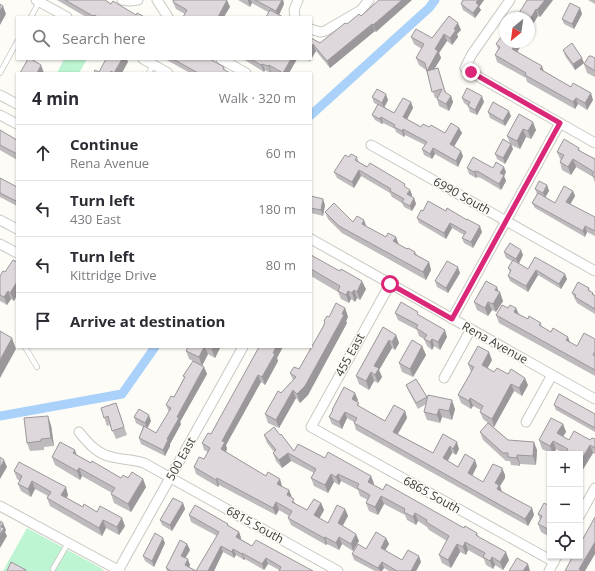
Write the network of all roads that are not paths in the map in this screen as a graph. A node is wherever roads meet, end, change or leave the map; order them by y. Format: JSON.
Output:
{"nodes":[{"id":1,"x":122,"y":0,"type":"edge"},
{"id":2,"x":138,"y":0,"type":"edge"},
{"id":3,"x":157,"y":0,"type":"edge"},
{"id":4,"x":298,"y":0,"type":"edge"},
{"id":5,"x":369,"y":0,"type":"edge"},
{"id":6,"x":510,"y":0,"type":"edge"},
{"id":7,"x":38,"y":1,"type":"edge"},
{"id":8,"x":31,"y":16,"type":"edge"},
{"id":9,"x":65,"y":16,"type":"edge"},
{"id":10,"x":167,"y":16,"type":"edge"},
{"id":11,"x":295,"y":16,"type":"edge"},
{"id":12,"x":314,"y":31,"type":"edge"},
{"id":13,"x":16,"y":44,"type":"edge"},
{"id":14,"x":144,"y":60,"type":"edge"},
{"id":15,"x":223,"y":60,"type":"edge"},
{"id":16,"x":151,"y":69,"type":"edge"},
{"id":17,"x":164,"y":72,"type":"edge"},
{"id":18,"x":244,"y":72,"type":"edge"},
{"id":19,"x":0,"y":73,"type":"edge"},
{"id":20,"x":0,"y":95,"type":"edge"},
{"id":21,"x":16,"y":103,"type":"edge"},
{"id":22,"x":0,"y":115,"type":"edge"},
{"id":23,"x":16,"y":123,"type":"edge"},
{"id":24,"x":560,"y":123,"type":"junction"},
{"id":25,"x":595,"y":143,"type":"edge"},
{"id":26,"x":371,"y":145,"type":"dead end"},
{"id":27,"x":0,"y":220,"type":"edge"},
{"id":28,"x":506,"y":221,"type":"junction"},
{"id":29,"x":16,"y":228,"type":"edge"},
{"id":30,"x":312,"y":240,"type":"edge"},
{"id":31,"x":0,"y":244,"type":"edge"},
{"id":32,"x":16,"y":252,"type":"edge"},
{"id":33,"x":595,"y":271,"type":"edge"},
{"id":34,"x":390,"y":284,"type":"junction"},
{"id":35,"x":452,"y":319,"type":"junction"},
{"id":36,"x":470,"y":329,"type":"junction"},
{"id":37,"x":26,"y":348,"type":"edge"},
{"id":38,"x":242,"y":348,"type":"edge"},
{"id":39,"x":37,"y":367,"type":"dead end"},
{"id":40,"x":552,"y":375,"type":"junction"},
{"id":41,"x":444,"y":378,"type":"dead end"},
{"id":42,"x":595,"y":399,"type":"edge"},
{"id":43,"x":526,"y":422,"type":"dead end"},
{"id":44,"x":311,"y":427,"type":"joint"},
{"id":45,"x":79,"y":432,"type":"dead end"},
{"id":46,"x":171,"y":478,"type":"junction"},
{"id":47,"x":595,"y":488,"type":"edge"},
{"id":48,"x":0,"y":506,"type":"edge"},
{"id":49,"x":583,"y":510,"type":"edge"},
{"id":50,"x":68,"y":542,"type":"junction"},
{"id":51,"x":547,"y":554,"type":"edge"},
{"id":52,"x":556,"y":559,"type":"edge"},
{"id":53,"x":53,"y":569,"type":"dead end"},
{"id":54,"x":119,"y":571,"type":"edge"},
{"id":55,"x":338,"y":571,"type":"edge"},
{"id":56,"x":549,"y":571,"type":"edge"}],
"edges":[{"from":1,"to":2,"type":"street"},
{"from":3,"to":10,"type":"street"},
{"from":4,"to":11,"type":"street"},
{"from":5,"to":12,"type":"street"},
{"from":6,"to":24,"type":"street"},
{"from":7,"to":8,"type":"lane"},
{"from":7,"to":9,"type":"street"},
{"from":13,"to":19,"type":"lane"},
{"from":14,"to":16,"type":"street"},
{"from":15,"to":18,"type":"street"},
{"from":16,"to":17,"type":"street"},
{"from":20,"to":21,"type":"street"},
{"from":22,"to":23,"type":"street"},
{"from":24,"to":25,"type":"street"},
{"from":24,"to":28,"type":"street"},
{"from":26,"to":28,"type":"street","name":"6990 South"},
{"from":27,"to":29,"type":"street"},
{"from":28,"to":33,"type":"street","name":"6990 South"},
{"from":28,"to":35,"type":"street"},
{"from":30,"to":34,"type":"street","name":"Rena Avenue"},
{"from":31,"to":32,"type":"street"},
{"from":34,"to":35,"type":"street","name":"Rena Avenue"},
{"from":34,"to":44,"type":"street","name":"455 East"},
{"from":35,"to":36,"type":"street","name":"Rena Avenue"},
{"from":36,"to":40,"type":"street","name":"Rena Avenue"},
{"from":36,"to":41,"type":"street"},
{"from":37,"to":39,"type":"lane"},
{"from":38,"to":46,"type":"street","name":"500 East"},
{"from":40,"to":42,"type":"street","name":"Rena Avenue"},
{"from":40,"to":43,"type":"street"},
{"from":44,"to":51,"type":"street","name":"6865 South"},
{"from":45,"to":46,"type":"street","name":"6815 South"},
{"from":46,"to":54,"type":"street","name":"500 East"},
{"from":46,"to":55,"type":"street","name":"6815 South"},
{"from":47,"to":49,"type":"street"},
{"from":48,"to":50,"type":"street"},
{"from":50,"to":53,"type":"lane"},
{"from":50,"to":54,"type":"street"},
{"from":52,"to":56,"type":"street"}]}
